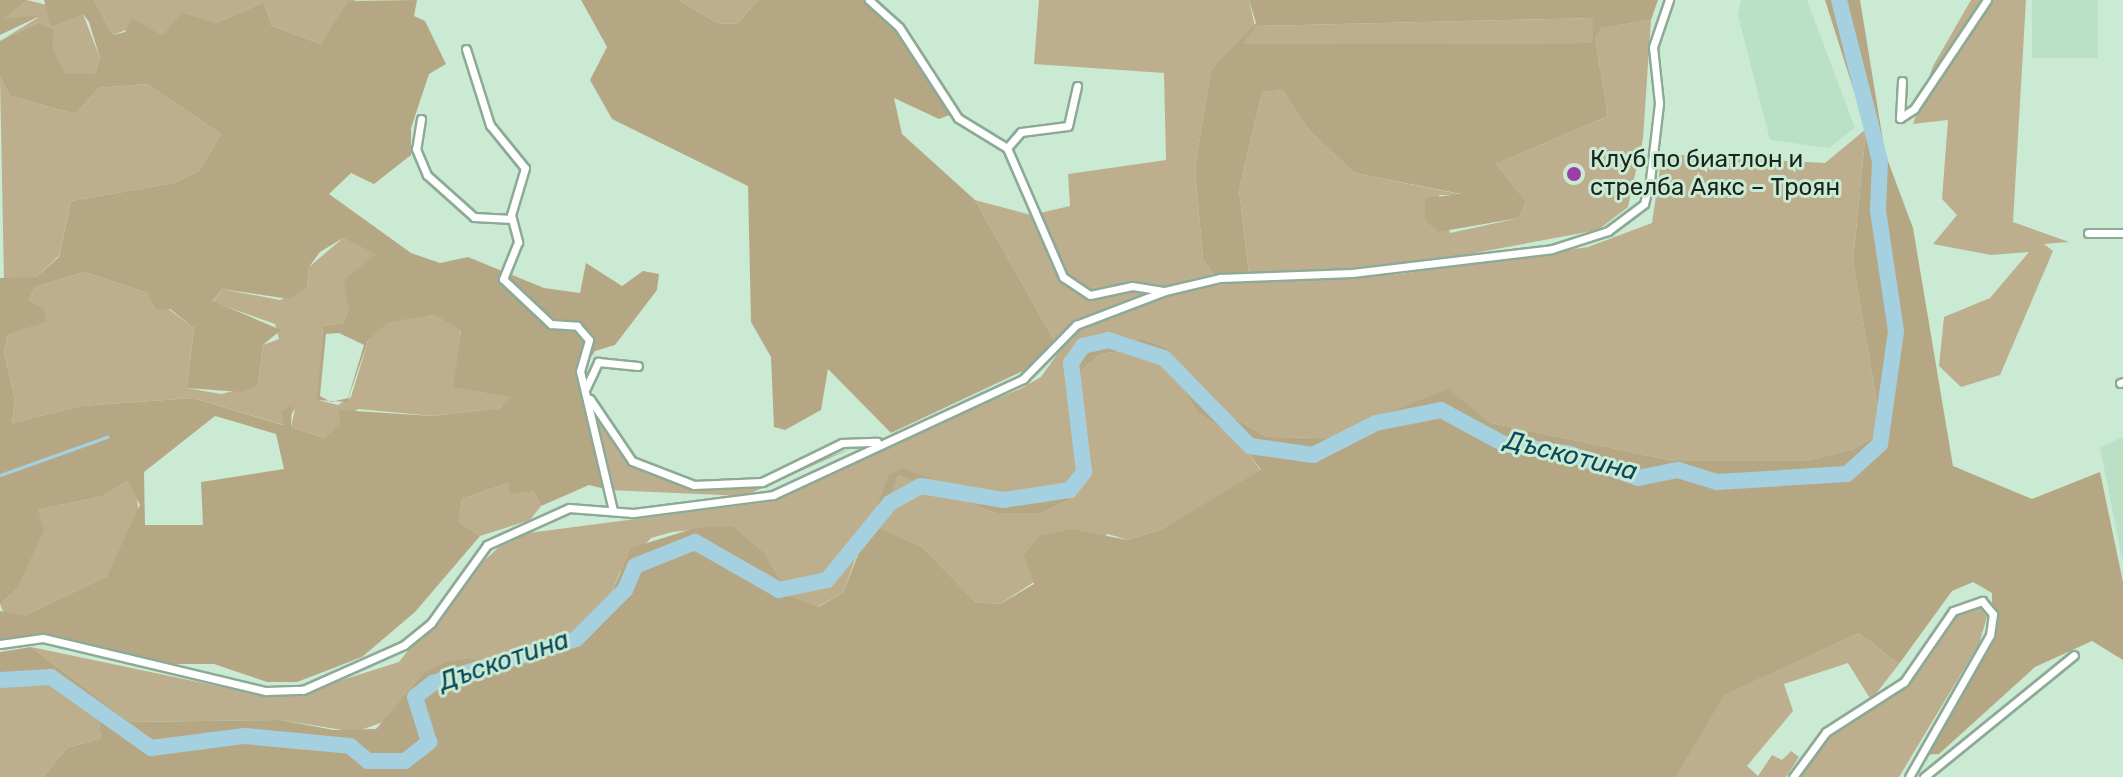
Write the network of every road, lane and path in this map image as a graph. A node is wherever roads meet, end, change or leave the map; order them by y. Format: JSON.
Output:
{"nodes":[{"id":1,"x":869,"y":0,"type":"edge"},
{"id":2,"x":1669,"y":0,"type":"edge"},
{"id":3,"x":1987,"y":0,"type":"edge"},
{"id":4,"x":466,"y":49,"type":"dead end"},
{"id":5,"x":1902,"y":81,"type":"dead end"},
{"id":6,"x":1077,"y":86,"type":"dead end"},
{"id":7,"x":421,"y":119,"type":"dead end"},
{"id":8,"x":1007,"y":148,"type":"junction"},
{"id":9,"x":512,"y":219,"type":"junction"},
{"id":10,"x":2088,"y":233,"type":"dead end"},
{"id":11,"x":2123,"y":233,"type":"edge"},
{"id":12,"x":1165,"y":291,"type":"junction"},
{"id":13,"x":638,"y":366,"type":"dead end"},
{"id":14,"x":587,"y":393,"type":"junction"},
{"id":15,"x":879,"y":442,"type":"junction"},
{"id":16,"x":613,"y":511,"type":"junction"},
{"id":17,"x":0,"y":644,"type":"edge"},
{"id":18,"x":2074,"y":655,"type":"dead end"},
{"id":19,"x":1793,"y":777,"type":"edge"},
{"id":20,"x":1909,"y":777,"type":"edge"},
{"id":21,"x":1924,"y":777,"type":"edge"}],
"edges":[{"from":1,"to":8,"type":"street"},
{"from":2,"to":12,"type":"street"},
{"from":3,"to":5,"type":"street"},
{"from":4,"to":9,"type":"street"},
{"from":6,"to":8,"type":"street"},
{"from":7,"to":9,"type":"street"},
{"from":8,"to":12,"type":"street"},
{"from":9,"to":14,"type":"street"},
{"from":10,"to":11,"type":"street"},
{"from":12,"to":15,"type":"street"},
{"from":13,"to":14,"type":"street"},
{"from":14,"to":15,"type":"street"},
{"from":14,"to":16,"type":"street"},
{"from":15,"to":16,"type":"street"},
{"from":16,"to":17,"type":"street"},
{"from":18,"to":21,"type":"street"},
{"from":19,"to":20,"type":"street"}]}
